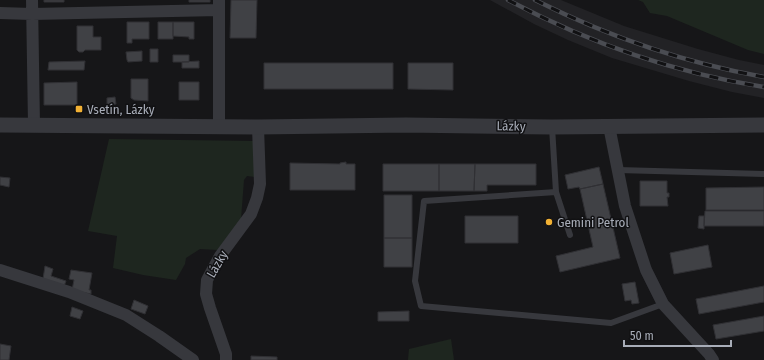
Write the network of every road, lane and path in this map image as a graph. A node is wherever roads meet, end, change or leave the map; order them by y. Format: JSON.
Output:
{"nodes":[{"id":1,"x":32,"y":0,"type":"edge"},
{"id":2,"x":219,"y":5,"type":"edge"},
{"id":3,"x":0,"y":13,"type":"edge"},
{"id":4,"x":32,"y":14,"type":"junction"},
{"id":5,"x":0,"y":125,"type":"edge"},
{"id":6,"x":34,"y":125,"type":"junction"},
{"id":7,"x":764,"y":125,"type":"edge"},
{"id":8,"x":219,"y":126,"type":"junction"},
{"id":9,"x":258,"y":126,"type":"junction"},
{"id":10,"x":609,"y":126,"type":"junction"},
{"id":11,"x":552,"y":127,"type":"junction"},
{"id":12,"x":618,"y":170,"type":"junction"},
{"id":13,"x":764,"y":174,"type":"edge"},
{"id":14,"x":556,"y":192,"type":"junction"},
{"id":15,"x":570,"y":235,"type":"dead end"},
{"id":16,"x":0,"y":270,"type":"edge"},
{"id":17,"x":663,"y":304,"type":"junction"},
{"id":18,"x":193,"y":360,"type":"edge"},
{"id":19,"x":226,"y":360,"type":"edge"},
{"id":20,"x":713,"y":360,"type":"edge"}],
"edges":[{"from":1,"to":4,"type":"street"},
{"from":2,"to":4,"type":"street"},
{"from":2,"to":8,"type":"street"},
{"from":3,"to":4,"type":"street"},
{"from":4,"to":6,"type":"street"},
{"from":5,"to":6,"type":"street","name":"Lázky"},
{"from":6,"to":8,"type":"street","name":"Lázky"},
{"from":7,"to":10,"type":"street","name":"Lázky"},
{"from":8,"to":9,"type":"street","name":"Lázky"},
{"from":9,"to":11,"type":"street","name":"Lázky"},
{"from":9,"to":19,"type":"street","name":"Lázky"},
{"from":10,"to":11,"type":"street","name":"Lázky"},
{"from":10,"to":12,"type":"street"},
{"from":11,"to":14,"type":"lane"},
{"from":12,"to":13,"type":"lane"},
{"from":12,"to":17,"type":"street"},
{"from":14,"to":15,"type":"lane"},
{"from":14,"to":17,"type":"lane"},
{"from":16,"to":18,"type":"street"},
{"from":17,"to":20,"type":"street"}]}
